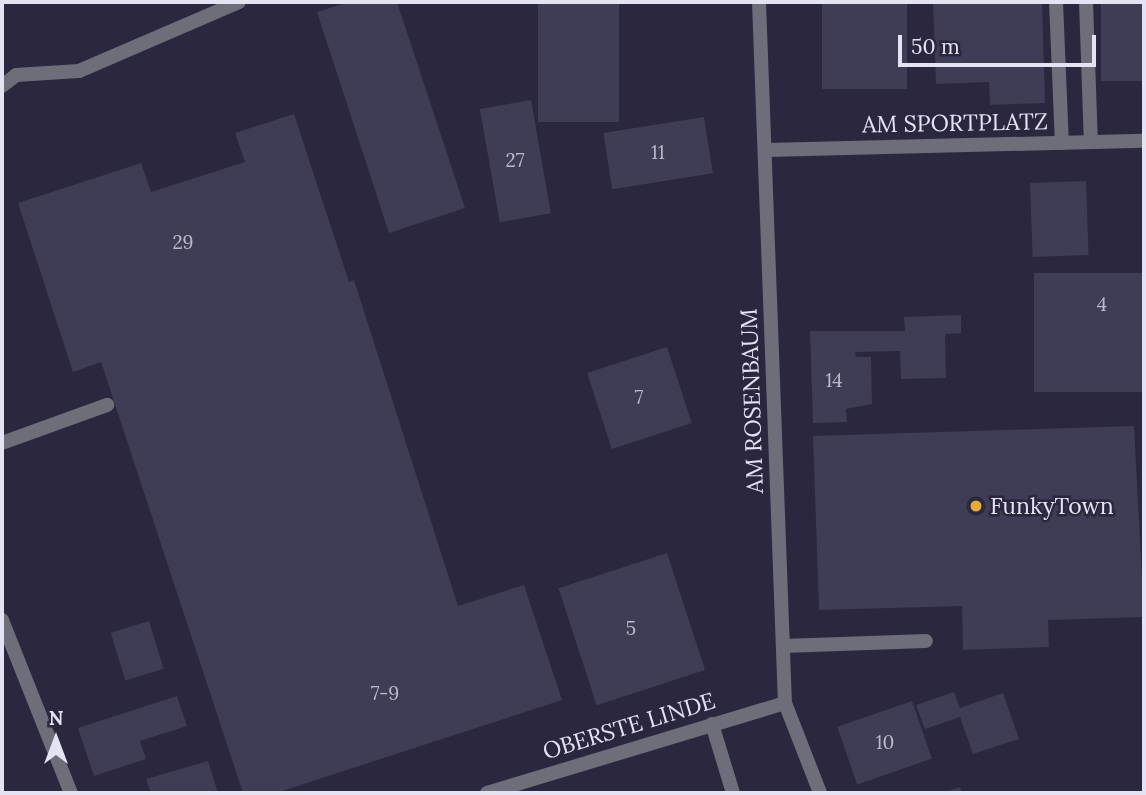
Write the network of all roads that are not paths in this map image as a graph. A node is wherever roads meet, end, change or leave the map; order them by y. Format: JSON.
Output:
{"nodes":[{"id":1,"x":239,"y":2,"type":"edge"},
{"id":2,"x":759,"y":2,"type":"edge"},
{"id":3,"x":1056,"y":2,"type":"edge"},
{"id":4,"x":1086,"y":2,"type":"edge"},
{"id":5,"x":2,"y":86,"type":"edge"},
{"id":6,"x":1144,"y":141,"type":"edge"},
{"id":7,"x":1091,"y":142,"type":"junction"},
{"id":8,"x":1062,"y":143,"type":"junction"},
{"id":9,"x":766,"y":150,"type":"junction"},
{"id":10,"x":107,"y":405,"type":"dead end"},
{"id":11,"x":2,"y":443,"type":"edge"},
{"id":12,"x":2,"y":620,"type":"edge"},
{"id":13,"x":926,"y":641,"type":"dead end"},
{"id":14,"x":783,"y":646,"type":"junction"},
{"id":15,"x":785,"y":703,"type":"junction"},
{"id":16,"x":712,"y":724,"type":"junction"},
{"id":17,"x":71,"y":793,"type":"edge"},
{"id":18,"x":487,"y":793,"type":"edge"},
{"id":19,"x":733,"y":793,"type":"edge"},
{"id":20,"x":820,"y":793,"type":"edge"}],
"edges":[{"from":1,"to":5,"type":"street"},
{"from":2,"to":9,"type":"street","name":"AM ROSENBAUM"},
{"from":3,"to":8,"type":"street"},
{"from":4,"to":7,"type":"street"},
{"from":6,"to":7,"type":"street","name":"AM SPORTPLATZ"},
{"from":7,"to":8,"type":"street","name":"AM SPORTPLATZ"},
{"from":8,"to":9,"type":"street","name":"AM SPORTPLATZ"},
{"from":9,"to":14,"type":"street","name":"AM ROSENBAUM"},
{"from":10,"to":11,"type":"street"},
{"from":12,"to":17,"type":"street"},
{"from":13,"to":14,"type":"street"},
{"from":14,"to":15,"type":"street","name":"AM ROSENBAUM"},
{"from":15,"to":16,"type":"street","name":"OBERSTE LINDE"},
{"from":15,"to":20,"type":"street","name":"AM ROSENBAUM"},
{"from":16,"to":18,"type":"street","name":"OBERSTE LINDE"},
{"from":16,"to":19,"type":"street"}]}
